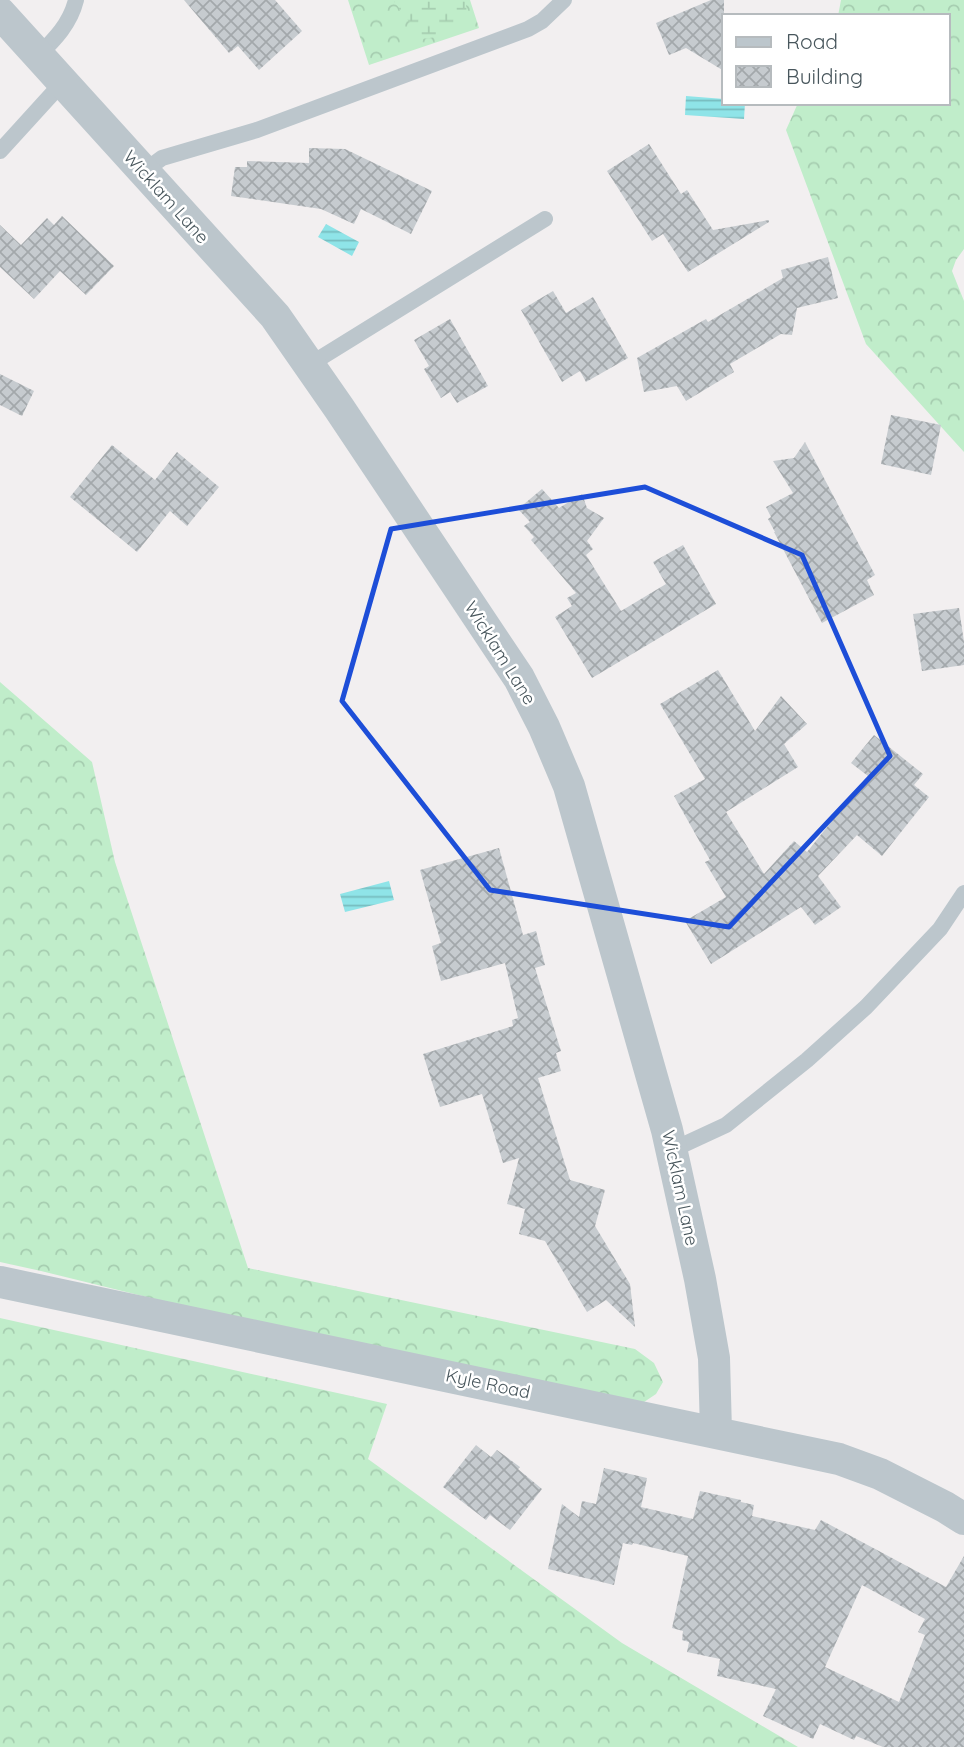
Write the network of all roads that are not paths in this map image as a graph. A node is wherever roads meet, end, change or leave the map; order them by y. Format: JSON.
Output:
{"nodes":[{"id":1,"x":76,"y":0,"type":"edge"},
{"id":2,"x":565,"y":0,"type":"edge"},
{"id":3,"x":0,"y":13,"type":"edge"},
{"id":4,"x":38,"y":56,"type":"junction"},
{"id":5,"x":62,"y":83,"type":"junction"},
{"id":6,"x":0,"y":151,"type":"edge"},
{"id":7,"x":143,"y":172,"type":"junction"},
{"id":8,"x":545,"y":219,"type":"dead end"},
{"id":9,"x":309,"y":365,"type":"junction"},
{"id":10,"x":964,"y":892,"type":"edge"},
{"id":11,"x":671,"y":1150,"type":"junction"},
{"id":12,"x":0,"y":1282,"type":"edge"},
{"id":13,"x":716,"y":1432,"type":"junction"},
{"id":14,"x":964,"y":1519,"type":"edge"}],
"edges":[{"from":1,"to":4,"type":"lane"},
{"from":2,"to":7,"type":"lane"},
{"from":3,"to":4,"type":"street","name":"Wicklam Lane"},
{"from":4,"to":5,"type":"street","name":"Wicklam Lane"},
{"from":5,"to":6,"type":"lane"},
{"from":5,"to":7,"type":"street","name":"Wicklam Lane"},
{"from":7,"to":9,"type":"street","name":"Wicklam Lane"},
{"from":8,"to":9,"type":"lane"},
{"from":9,"to":11,"type":"street","name":"Wicklam Lane"},
{"from":10,"to":11,"type":"lane"},
{"from":11,"to":13,"type":"street","name":"Wicklam Lane"},
{"from":12,"to":13,"type":"street","name":"Kyle Road"},
{"from":13,"to":14,"type":"street","name":"Kyle Road"}]}
